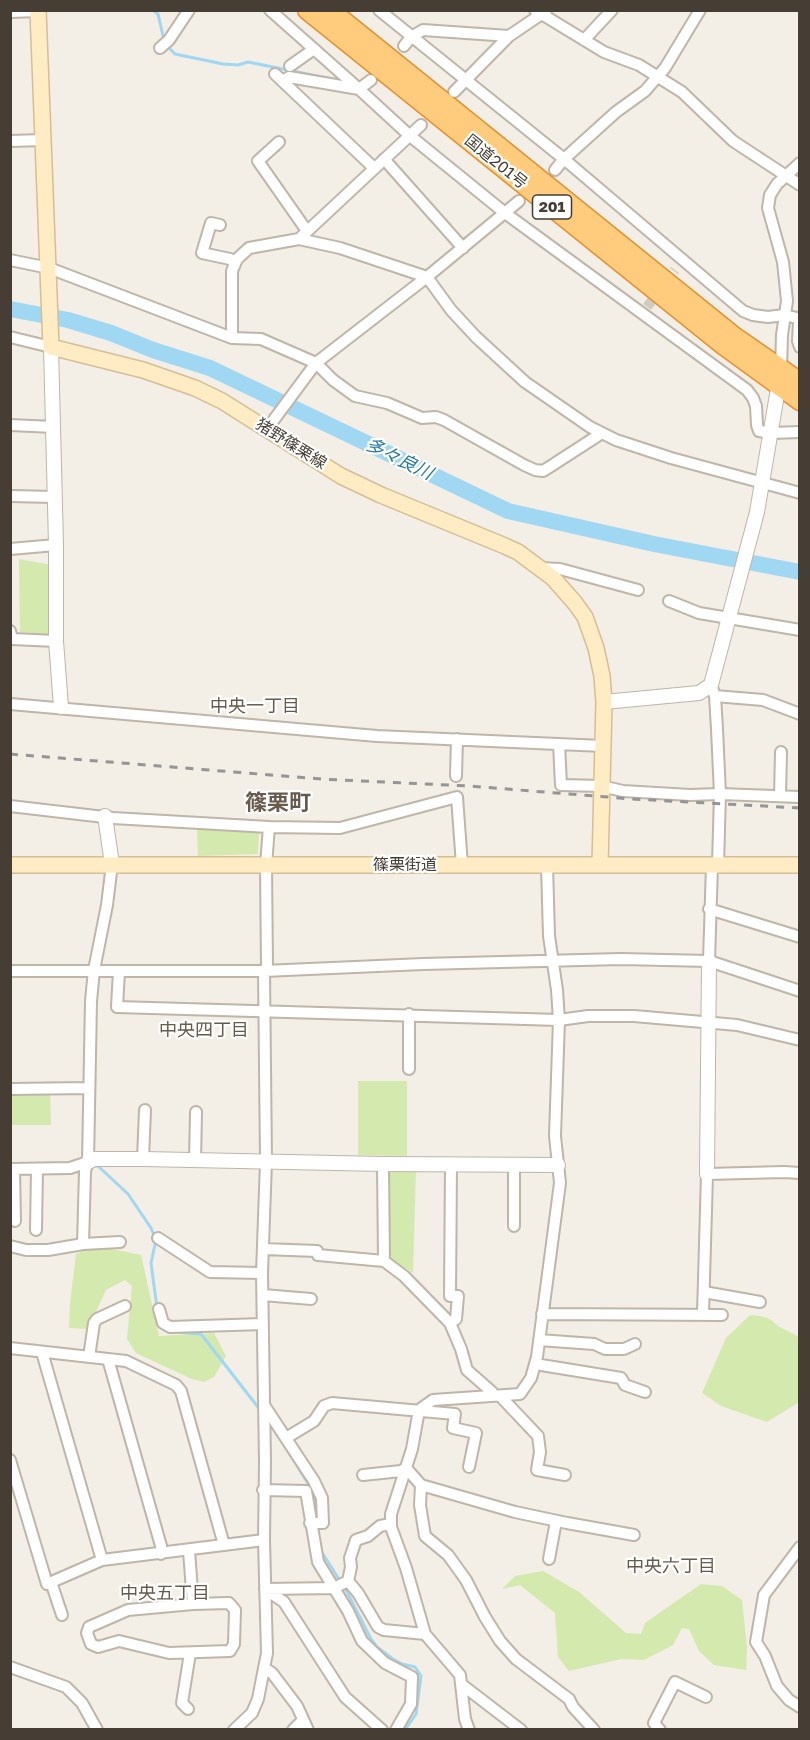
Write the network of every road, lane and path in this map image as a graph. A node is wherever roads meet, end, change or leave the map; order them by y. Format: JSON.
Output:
{"nodes":[{"id":1,"x":189,"y":10,"type":"edge"},
{"id":2,"x":270,"y":10,"type":"edge"},
{"id":3,"x":307,"y":10,"type":"edge"},
{"id":4,"x":330,"y":10,"type":"edge"},
{"id":5,"x":379,"y":10,"type":"edge"},
{"id":6,"x":612,"y":10,"type":"edge"},
{"id":7,"x":700,"y":10,"type":"edge"},
{"id":8,"x":38,"y":11,"type":"edge"},
{"id":9,"x":10,"y":12,"type":"edge"},
{"id":10,"x":541,"y":12,"type":"edge"},
{"id":11,"x":510,"y":36,"type":"junction"},
{"id":12,"x":584,"y":40,"type":"junction"},
{"id":13,"x":408,"y":42,"type":"junction"},
{"id":14,"x":160,"y":48,"type":"dead end"},
{"id":15,"x":314,"y":50,"type":"junction"},
{"id":16,"x":290,"y":66,"type":"dead end"},
{"id":17,"x":657,"y":77,"type":"junction"},
{"id":18,"x":371,"y":80,"type":"dead end"},
{"id":19,"x":465,"y":80,"type":"junction"},
{"id":20,"x":359,"y":89,"type":"junction"},
{"id":21,"x":454,"y":92,"type":"dead end"},
{"id":22,"x":421,"y":125,"type":"dead end"},
{"id":23,"x":409,"y":135,"type":"junction"},
{"id":24,"x":43,"y":140,"type":"junction"},
{"id":25,"x":10,"y":141,"type":"edge"},
{"id":26,"x":279,"y":142,"type":"dead end"},
{"id":27,"x":384,"y":159,"type":"junction"},
{"id":28,"x":564,"y":159,"type":"junction"},
{"id":29,"x":800,"y":163,"type":"edge"},
{"id":30,"x":374,"y":168,"type":"junction"},
{"id":31,"x":555,"y":170,"type":"dead end"},
{"id":32,"x":787,"y":176,"type":"junction"},
{"id":33,"x":800,"y":184,"type":"edge"},
{"id":34,"x":519,"y":201,"type":"dead end"},
{"id":35,"x":505,"y":213,"type":"junction"},
{"id":36,"x":220,"y":225,"type":"dead end"},
{"id":37,"x":308,"y":231,"type":"junction"},
{"id":38,"x":299,"y":239,"type":"junction"},
{"id":39,"x":463,"y":248,"type":"junction"},
{"id":40,"x":10,"y":260,"type":"edge"},
{"id":41,"x":683,"y":261,"type":"junction"},
{"id":42,"x":235,"y":263,"type":"junction"},
{"id":43,"x":49,"y":270,"type":"junction"},
{"id":44,"x":675,"y":270,"type":"tunnel mouth"},
{"id":45,"x":427,"y":277,"type":"junction"},
{"id":46,"x":784,"y":315,"type":"junction"},
{"id":47,"x":10,"y":337,"type":"edge"},
{"id":48,"x":232,"y":338,"type":"junction"},
{"id":49,"x":51,"y":344,"type":"junction"},
{"id":50,"x":800,"y":347,"type":"edge"},
{"id":51,"x":316,"y":363,"type":"junction"},
{"id":52,"x":780,"y":378,"type":"junction"},
{"id":53,"x":800,"y":382,"type":"edge"},
{"id":54,"x":800,"y":400,"type":"edge"},
{"id":55,"x":10,"y":425,"type":"edge"},
{"id":56,"x":270,"y":426,"type":"junction"},
{"id":57,"x":54,"y":427,"type":"junction"},
{"id":58,"x":800,"y":432,"type":"edge"},
{"id":59,"x":602,"y":433,"type":"junction"},
{"id":60,"x":771,"y":433,"type":"junction"},
{"id":61,"x":762,"y":483,"type":"junction"},
{"id":62,"x":800,"y":493,"type":"edge"},
{"id":63,"x":10,"y":496,"type":"edge"},
{"id":64,"x":56,"y":497,"type":"junction"},
{"id":65,"x":56,"y":545,"type":"junction"},
{"id":66,"x":10,"y":549,"type":"edge"},
{"id":67,"x":540,"y":568,"type":"junction"},
{"id":68,"x":638,"y":590,"type":"dead end"},
{"id":69,"x":669,"y":601,"type":"dead end"},
{"id":70,"x":728,"y":617,"type":"junction"},
{"id":71,"x":800,"y":630,"type":"edge"},
{"id":72,"x":10,"y":631,"type":"edge"},
{"id":73,"x":56,"y":641,"type":"junction"},
{"id":74,"x":713,"y":691,"type":"junction"},
{"id":75,"x":604,"y":702,"type":"junction"},
{"id":76,"x":10,"y":704,"type":"edge"},
{"id":77,"x":61,"y":707,"type":"junction"},
{"id":78,"x":800,"y":714,"type":"edge"},
{"id":79,"x":457,"y":739,"type":"junction"},
{"id":80,"x":559,"y":744,"type":"junction"},
{"id":81,"x":603,"y":746,"type":"junction"},
{"id":82,"x":781,"y":752,"type":"dead end"},
{"id":83,"x":456,"y":776,"type":"dead end"},
{"id":84,"x":601,"y":786,"type":"junction"},
{"id":85,"x":720,"y":794,"type":"junction"},
{"id":86,"x":780,"y":796,"type":"junction"},
{"id":87,"x":800,"y":797,"type":"edge"},
{"id":88,"x":10,"y":806,"type":"edge"},
{"id":89,"x":105,"y":816,"type":"junction"},
{"id":90,"x":269,"y":827,"type":"junction"},
{"id":91,"x":112,"y":864,"type":"junction"},
{"id":92,"x":266,"y":865,"type":"junction"},
{"id":93,"x":462,"y":865,"type":"junction"},
{"id":94,"x":600,"y":865,"type":"junction"},
{"id":95,"x":715,"y":865,"type":"junction"},
{"id":96,"x":800,"y":865,"type":"edge"},
{"id":97,"x":10,"y":866,"type":"edge"},
{"id":98,"x":548,"y":866,"type":"junction"},
{"id":99,"x":709,"y":909,"type":"junction"},
{"id":100,"x":800,"y":937,"type":"edge"},
{"id":101,"x":552,"y":961,"type":"junction"},
{"id":102,"x":709,"y":961,"type":"junction"},
{"id":103,"x":94,"y":970,"type":"junction"},
{"id":104,"x":10,"y":971,"type":"edge"},
{"id":105,"x":118,"y":971,"type":"junction"},
{"id":106,"x":264,"y":971,"type":"junction"},
{"id":107,"x":800,"y":991,"type":"edge"},
{"id":108,"x":264,"y":1011,"type":"junction"},
{"id":109,"x":409,"y":1014,"type":"junction"},
{"id":110,"x":559,"y":1020,"type":"junction"},
{"id":111,"x":709,"y":1024,"type":"junction"},
{"id":112,"x":800,"y":1040,"type":"edge"},
{"id":113,"x":410,"y":1069,"type":"dead end"},
{"id":114,"x":89,"y":1088,"type":"junction"},
{"id":115,"x":10,"y":1089,"type":"edge"},
{"id":116,"x":145,"y":1110,"type":"dead end"},
{"id":117,"x":196,"y":1112,"type":"dead end"},
{"id":118,"x":143,"y":1159,"type":"junction"},
{"id":119,"x":195,"y":1161,"type":"junction"},
{"id":120,"x":88,"y":1162,"type":"junction"},
{"id":121,"x":266,"y":1162,"type":"junction"},
{"id":122,"x":383,"y":1164,"type":"junction"},
{"id":123,"x":452,"y":1165,"type":"junction"},
{"id":124,"x":514,"y":1165,"type":"junction"},
{"id":125,"x":558,"y":1165,"type":"junction"},
{"id":126,"x":12,"y":1169,"type":"edge"},
{"id":127,"x":37,"y":1169,"type":"junction"},
{"id":128,"x":800,"y":1173,"type":"edge"},
{"id":129,"x":707,"y":1174,"type":"junction"},
{"id":130,"x":15,"y":1221,"type":"dead end"},
{"id":131,"x":514,"y":1226,"type":"dead end"},
{"id":132,"x":36,"y":1230,"type":"dead end"},
{"id":133,"x":158,"y":1238,"type":"dead end"},
{"id":134,"x":120,"y":1242,"type":"dead end"},
{"id":135,"x":83,"y":1244,"type":"junction"},
{"id":136,"x":10,"y":1246,"type":"edge"},
{"id":137,"x":263,"y":1250,"type":"junction"},
{"id":138,"x":384,"y":1261,"type":"junction"},
{"id":139,"x":262,"y":1273,"type":"junction"},
{"id":140,"x":704,"y":1292,"type":"junction"},
{"id":141,"x":263,"y":1295,"type":"junction"},
{"id":142,"x":310,"y":1299,"type":"dead end"},
{"id":143,"x":760,"y":1302,"type":"dead end"},
{"id":144,"x":125,"y":1306,"type":"dead end"},
{"id":145,"x":159,"y":1309,"type":"dead end"},
{"id":146,"x":543,"y":1314,"type":"junction"},
{"id":147,"x":703,"y":1314,"type":"junction"},
{"id":148,"x":722,"y":1315,"type":"dead end"},
{"id":149,"x":450,"y":1323,"type":"junction"},
{"id":150,"x":263,"y":1324,"type":"junction"},
{"id":151,"x":539,"y":1340,"type":"junction"},
{"id":152,"x":635,"y":1344,"type":"dead end"},
{"id":153,"x":10,"y":1348,"type":"edge"},
{"id":154,"x":42,"y":1352,"type":"junction"},
{"id":155,"x":89,"y":1357,"type":"junction"},
{"id":156,"x":108,"y":1359,"type":"junction"},
{"id":157,"x":535,"y":1364,"type":"junction"},
{"id":158,"x":645,"y":1392,"type":"dead end"},
{"id":159,"x":497,"y":1394,"type":"junction"},
{"id":160,"x":264,"y":1405,"type":"junction"},
{"id":161,"x":419,"y":1410,"type":"junction"},
{"id":162,"x":286,"y":1438,"type":"junction"},
{"id":163,"x":10,"y":1460,"type":"edge"},
{"id":164,"x":469,"y":1467,"type":"dead end"},
{"id":165,"x":406,"y":1468,"type":"junction"},
{"id":166,"x":363,"y":1475,"type":"dead end"},
{"id":167,"x":565,"y":1475,"type":"dead end"},
{"id":168,"x":421,"y":1485,"type":"junction"},
{"id":169,"x":263,"y":1490,"type":"junction"},
{"id":170,"x":556,"y":1521,"type":"junction"},
{"id":171,"x":310,"y":1523,"type":"junction"},
{"id":172,"x":391,"y":1524,"type":"junction"},
{"id":173,"x":634,"y":1534,"type":"dead end"},
{"id":174,"x":264,"y":1540,"type":"junction"},
{"id":175,"x":224,"y":1545,"type":"junction"},
{"id":176,"x":800,"y":1547,"type":"edge"},
{"id":177,"x":189,"y":1551,"type":"junction"},
{"id":178,"x":161,"y":1554,"type":"junction"},
{"id":179,"x":549,"y":1559,"type":"dead end"},
{"id":180,"x":102,"y":1560,"type":"junction"},
{"id":181,"x":348,"y":1581,"type":"junction"},
{"id":182,"x":51,"y":1582,"type":"junction"},
{"id":183,"x":334,"y":1588,"type":"junction"},
{"id":184,"x":266,"y":1589,"type":"junction"},
{"id":185,"x":193,"y":1604,"type":"junction"},
{"id":186,"x":62,"y":1615,"type":"dead end"},
{"id":187,"x":425,"y":1634,"type":"junction"},
{"id":188,"x":190,"y":1653,"type":"junction"},
{"id":189,"x":10,"y":1667,"type":"edge"},
{"id":190,"x":266,"y":1669,"type":"junction"},
{"id":191,"x":461,"y":1684,"type":"junction"},
{"id":192,"x":705,"y":1697,"type":"dead end"},
{"id":193,"x":800,"y":1707,"type":"edge"},
{"id":194,"x":188,"y":1709,"type":"dead end"},
{"id":195,"x":306,"y":1725,"type":"edge"},
{"id":196,"x":97,"y":1730,"type":"edge"},
{"id":197,"x":234,"y":1730,"type":"edge"},
{"id":198,"x":292,"y":1730,"type":"edge"},
{"id":199,"x":382,"y":1730,"type":"edge"},
{"id":200,"x":396,"y":1730,"type":"edge"},
{"id":201,"x":469,"y":1730,"type":"edge"},
{"id":202,"x":521,"y":1730,"type":"edge"},
{"id":203,"x":594,"y":1730,"type":"edge"},
{"id":204,"x":660,"y":1730,"type":"edge"}],
"edges":[{"from":1,"to":14,"type":"street"},
{"from":2,"to":15,"type":"street"},
{"from":3,"to":52,"type":"highway","name":"国道201号","number":"201"},
{"from":4,"to":52,"type":"highway","name":"国道201号","number":"201"},
{"from":5,"to":13,"type":"street"},
{"from":6,"to":12,"type":"street"},
{"from":7,"to":17,"type":"street"},
{"from":8,"to":9,"type":"street"},
{"from":8,"to":24,"type":"main road"},
{"from":10,"to":11,"type":"street"},
{"from":10,"to":12,"type":"street"},
{"from":11,"to":13,"type":"street"},
{"from":11,"to":19,"type":"street"},
{"from":12,"to":17,"type":"street"},
{"from":13,"to":19,"type":"street"},
{"from":15,"to":16,"type":"street"},
{"from":15,"to":20,"type":"street"},
{"from":17,"to":28,"type":"street"},
{"from":17,"to":32,"type":"street"},
{"from":18,"to":20,"type":"street"},
{"from":19,"to":21,"type":"street"},
{"from":19,"to":28,"type":"street"},
{"from":20,"to":23,"type":"street"},
{"from":20,"to":30,"type":"street"},
{"from":22,"to":23,"type":"street"},
{"from":23,"to":27,"type":"street"},
{"from":23,"to":35,"type":"street"},
{"from":24,"to":25,"type":"street"},
{"from":24,"to":43,"type":"main road"},
{"from":26,"to":37,"type":"street"},
{"from":27,"to":30,"type":"street"},
{"from":27,"to":39,"type":"street"},
{"from":28,"to":31,"type":"street"},
{"from":28,"to":41,"type":"street"},
{"from":29,"to":32,"type":"street"},
{"from":30,"to":37,"type":"street"},
{"from":32,"to":33,"type":"street"},
{"from":32,"to":46,"type":"street"},
{"from":34,"to":35,"type":"street"},
{"from":35,"to":39,"type":"street"},
{"from":35,"to":60,"type":"street"},
{"from":36,"to":42,"type":"street"},
{"from":37,"to":38,"type":"street"},
{"from":38,"to":42,"type":"street"},
{"from":38,"to":45,"type":"street"},
{"from":39,"to":45,"type":"street"},
{"from":40,"to":43,"type":"street"},
{"from":41,"to":44,"type":"street"},
{"from":41,"to":46,"type":"street"},
{"from":42,"to":48,"type":"street"},
{"from":43,"to":48,"type":"street"},
{"from":43,"to":49,"type":"main road"},
{"from":45,"to":51,"type":"street"},
{"from":45,"to":59,"type":"street"},
{"from":46,"to":50,"type":"street"},
{"from":46,"to":52,"type":"street"},
{"from":47,"to":49,"type":"street"},
{"from":48,"to":51,"type":"street"},
{"from":49,"to":56,"type":"main road","name":"猪野篠栗線"},
{"from":49,"to":57,"type":"street"},
{"from":51,"to":56,"type":"street"},
{"from":51,"to":59,"type":"street"},
{"from":52,"to":53,"type":"highway","name":"国道201号","number":"201"},
{"from":52,"to":54,"type":"highway","name":"国道201号","number":"201"},
{"from":52,"to":60,"type":"street"},
{"from":55,"to":57,"type":"street"},
{"from":56,"to":67,"type":"main road","name":"猪野篠栗線"},
{"from":57,"to":64,"type":"street"},
{"from":58,"to":60,"type":"street"},
{"from":59,"to":61,"type":"street"},
{"from":60,"to":61,"type":"street"},
{"from":61,"to":62,"type":"street"},
{"from":61,"to":70,"type":"street"},
{"from":63,"to":64,"type":"street"},
{"from":64,"to":65,"type":"street"},
{"from":65,"to":66,"type":"street"},
{"from":65,"to":73,"type":"street"},
{"from":67,"to":68,"type":"street"},
{"from":67,"to":75,"type":"main road","name":"猪野篠栗線"},
{"from":69,"to":70,"type":"street"},
{"from":70,"to":71,"type":"street"},
{"from":70,"to":74,"type":"street"},
{"from":72,"to":73,"type":"street"},
{"from":73,"to":77,"type":"street"},
{"from":74,"to":75,"type":"street"},
{"from":74,"to":78,"type":"street"},
{"from":74,"to":85,"type":"street"},
{"from":75,"to":81,"type":"main road","name":"猪野篠栗線"},
{"from":76,"to":77,"type":"street"},
{"from":77,"to":79,"type":"street"},
{"from":79,"to":80,"type":"street"},
{"from":79,"to":83,"type":"street"},
{"from":80,"to":81,"type":"street"},
{"from":80,"to":84,"type":"street"},
{"from":81,"to":84,"type":"main road","name":"猪野篠栗線"},
{"from":82,"to":86,"type":"street"},
{"from":84,"to":85,"type":"street"},
{"from":84,"to":94,"type":"main road","name":"猪野篠栗線"},
{"from":85,"to":86,"type":"street"},
{"from":85,"to":95,"type":"street"},
{"from":86,"to":87,"type":"street"},
{"from":88,"to":89,"type":"street"},
{"from":89,"to":90,"type":"street"},
{"from":89,"to":91,"type":"street"},
{"from":90,"to":92,"type":"street"},
{"from":90,"to":93,"type":"street"},
{"from":91,"to":92,"type":"main road","name":"篠栗街道"},
{"from":91,"to":97,"type":"main road","name":"篠栗街道"},
{"from":91,"to":103,"type":"street"},
{"from":92,"to":93,"type":"main road","name":"篠栗街道"},
{"from":92,"to":106,"type":"street"},
{"from":93,"to":98,"type":"main road","name":"篠栗街道"},
{"from":94,"to":95,"type":"main road","name":"篠栗街道"},
{"from":94,"to":98,"type":"main road","name":"篠栗街道"},
{"from":95,"to":96,"type":"main road","name":"篠栗街道"},
{"from":95,"to":99,"type":"street"},
{"from":98,"to":101,"type":"street"},
{"from":99,"to":100,"type":"street"},
{"from":99,"to":102,"type":"street"},
{"from":101,"to":102,"type":"street"},
{"from":101,"to":106,"type":"street"},
{"from":101,"to":110,"type":"street"},
{"from":102,"to":107,"type":"street"},
{"from":102,"to":111,"type":"street"},
{"from":103,"to":104,"type":"street"},
{"from":103,"to":105,"type":"street"},
{"from":103,"to":114,"type":"street"},
{"from":105,"to":106,"type":"street"},
{"from":105,"to":108,"type":"street"},
{"from":106,"to":108,"type":"street"},
{"from":108,"to":109,"type":"street"},
{"from":108,"to":121,"type":"street"},
{"from":109,"to":110,"type":"street"},
{"from":109,"to":113,"type":"street"},
{"from":110,"to":111,"type":"street"},
{"from":110,"to":125,"type":"street"},
{"from":111,"to":112,"type":"street"},
{"from":111,"to":129,"type":"street"},
{"from":114,"to":115,"type":"street"},
{"from":114,"to":120,"type":"street"},
{"from":116,"to":118,"type":"street"},
{"from":117,"to":119,"type":"street"},
{"from":118,"to":119,"type":"street"},
{"from":118,"to":120,"type":"street"},
{"from":119,"to":121,"type":"street"},
{"from":120,"to":127,"type":"street"},
{"from":120,"to":135,"type":"street"},
{"from":121,"to":122,"type":"street"},
{"from":121,"to":137,"type":"street"},
{"from":122,"to":123,"type":"street"},
{"from":122,"to":138,"type":"street"},
{"from":123,"to":124,"type":"street"},
{"from":123,"to":149,"type":"street"},
{"from":124,"to":125,"type":"street"},
{"from":124,"to":131,"type":"street"},
{"from":125,"to":146,"type":"street"},
{"from":126,"to":127,"type":"street"},
{"from":126,"to":130,"type":"street"},
{"from":127,"to":132,"type":"street"},
{"from":128,"to":129,"type":"street"},
{"from":129,"to":140,"type":"street"},
{"from":133,"to":139,"type":"street"},
{"from":134,"to":135,"type":"street"},
{"from":135,"to":136,"type":"street"},
{"from":137,"to":138,"type":"street"},
{"from":137,"to":139,"type":"street"},
{"from":138,"to":149,"type":"street"},
{"from":139,"to":141,"type":"street"},
{"from":140,"to":143,"type":"street"},
{"from":140,"to":147,"type":"street"},
{"from":141,"to":142,"type":"street"},
{"from":141,"to":150,"type":"street"},
{"from":144,"to":155,"type":"street"},
{"from":145,"to":150,"type":"street"},
{"from":146,"to":147,"type":"street"},
{"from":146,"to":151,"type":"street"},
{"from":147,"to":148,"type":"street"},
{"from":149,"to":159,"type":"street"},
{"from":150,"to":160,"type":"street"},
{"from":151,"to":152,"type":"street"},
{"from":151,"to":157,"type":"street"},
{"from":153,"to":154,"type":"street"},
{"from":154,"to":155,"type":"street"},
{"from":154,"to":180,"type":"street"},
{"from":155,"to":156,"type":"street"},
{"from":156,"to":175,"type":"street"},
{"from":156,"to":178,"type":"street"},
{"from":157,"to":158,"type":"street"},
{"from":157,"to":159,"type":"street"},
{"from":159,"to":161,"type":"street"},
{"from":159,"to":167,"type":"street"},
{"from":160,"to":162,"type":"street"},
{"from":160,"to":169,"type":"street"},
{"from":161,"to":162,"type":"street"},
{"from":161,"to":164,"type":"street"},
{"from":161,"to":165,"type":"street"},
{"from":162,"to":171,"type":"street"},
{"from":163,"to":182,"type":"street"},
{"from":165,"to":166,"type":"street"},
{"from":165,"to":168,"type":"street"},
{"from":165,"to":172,"type":"street"},
{"from":168,"to":170,"type":"street"},
{"from":168,"to":203,"type":"street"},
{"from":169,"to":171,"type":"street"},
{"from":169,"to":174,"type":"street"},
{"from":170,"to":173,"type":"street"},
{"from":170,"to":179,"type":"street"},
{"from":171,"to":183,"type":"street"},
{"from":172,"to":181,"type":"street"},
{"from":172,"to":187,"type":"street"},
{"from":174,"to":175,"type":"street"},
{"from":174,"to":184,"type":"street"},
{"from":175,"to":177,"type":"street"},
{"from":176,"to":193,"type":"street"},
{"from":177,"to":178,"type":"street"},
{"from":177,"to":185,"type":"street"},
{"from":178,"to":180,"type":"street"},
{"from":180,"to":182,"type":"street"},
{"from":181,"to":183,"type":"street"},
{"from":181,"to":187,"type":"street"},
{"from":182,"to":186,"type":"street"},
{"from":183,"to":184,"type":"street"},
{"from":183,"to":200,"type":"street"},
{"from":184,"to":190,"type":"street"},
{"from":184,"to":199,"type":"street"},
{"from":185,"to":188,"type":"street"},
{"from":185,"to":188,"type":"street"},
{"from":187,"to":191,"type":"street"},
{"from":188,"to":194,"type":"street"},
{"from":189,"to":196,"type":"street"},
{"from":190,"to":195,"type":"street"},
{"from":190,"to":197,"type":"street"},
{"from":191,"to":201,"type":"street"},
{"from":191,"to":202,"type":"street"},
{"from":192,"to":204,"type":"street"},
{"from":195,"to":198,"type":"street"}]}
